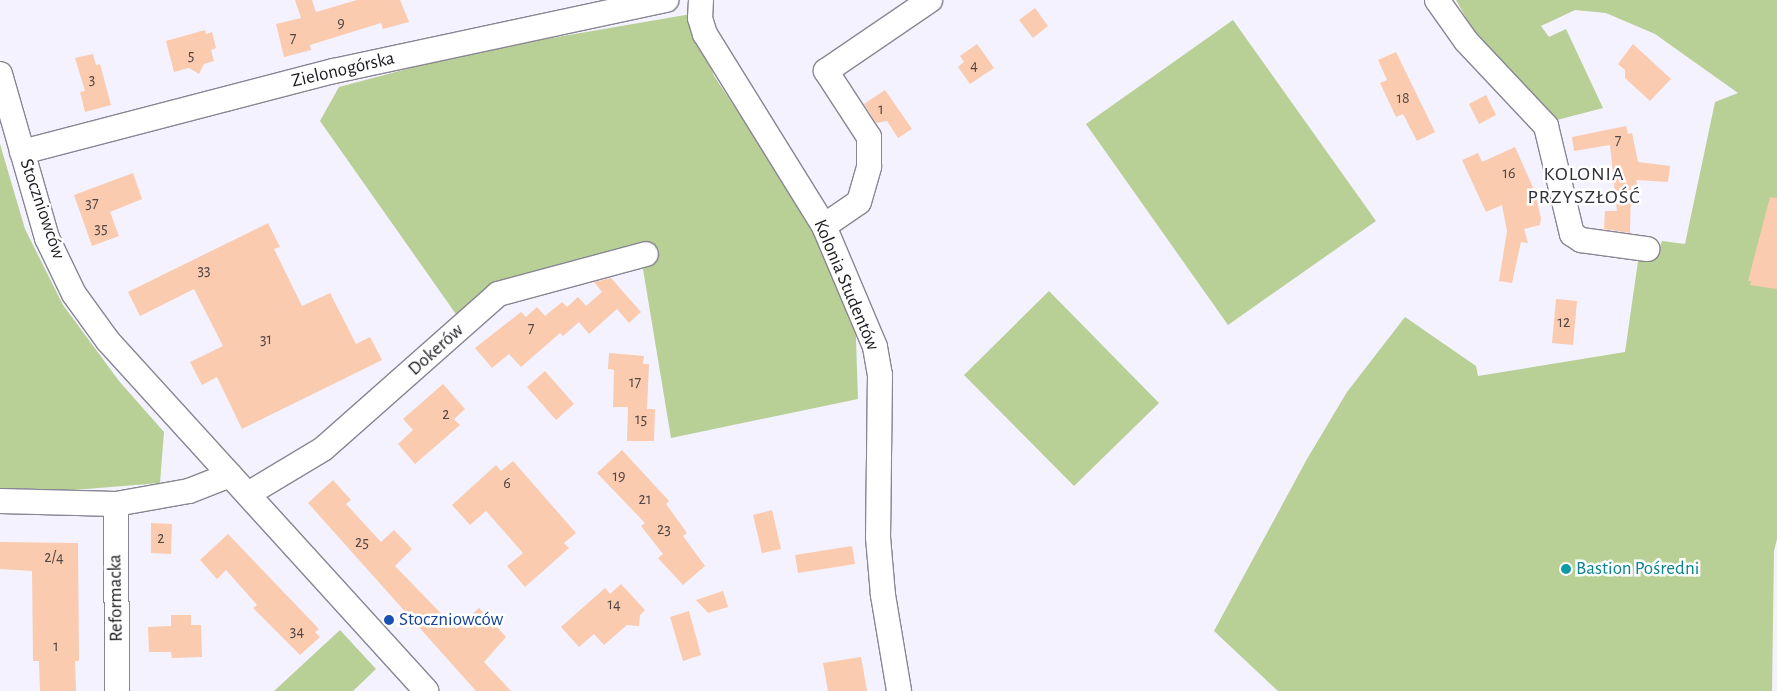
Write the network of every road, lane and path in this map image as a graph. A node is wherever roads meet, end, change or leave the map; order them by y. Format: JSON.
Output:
{"nodes":[{"id":1,"x":666,"y":0,"type":"edge"},
{"id":2,"x":701,"y":0,"type":"edge"},
{"id":3,"x":930,"y":0,"type":"edge"},
{"id":4,"x":1437,"y":0,"type":"edge"},
{"id":5,"x":0,"y":74,"type":"edge"},
{"id":6,"x":22,"y":152,"type":"junction"},
{"id":7,"x":824,"y":226,"type":"junction"},
{"id":8,"x":1647,"y":249,"type":"dead end"},
{"id":9,"x":646,"y":254,"type":"dead end"},
{"id":10,"x":230,"y":474,"type":"junction"},
{"id":11,"x":248,"y":494,"type":"junction"},
{"id":12,"x":0,"y":501,"type":"edge"},
{"id":13,"x":116,"y":504,"type":"junction"},
{"id":14,"x":117,"y":691,"type":"edge"},
{"id":15,"x":426,"y":691,"type":"edge"},
{"id":16,"x":899,"y":691,"type":"edge"}],
"edges":[{"from":1,"to":6,"type":"street","name":"Zielonogórska"},
{"from":2,"to":7,"type":"street","name":"Kolonia Studentów"},
{"from":3,"to":7,"type":"street"},
{"from":4,"to":8,"type":"street"},
{"from":5,"to":6,"type":"street","name":"Stoczniowców"},
{"from":6,"to":10,"type":"street","name":"Stoczniowców"},
{"from":7,"to":16,"type":"street","name":"Kolonia Studentów"},
{"from":9,"to":11,"type":"street","name":"Dokerów"},
{"from":10,"to":11,"type":"street","name":"Stoczniowców"},
{"from":10,"to":13,"type":"street"},
{"from":11,"to":15,"type":"street","name":"Stoczniowców"},
{"from":12,"to":13,"type":"street"},
{"from":13,"to":14,"type":"street","name":"Reformacka"}]}
